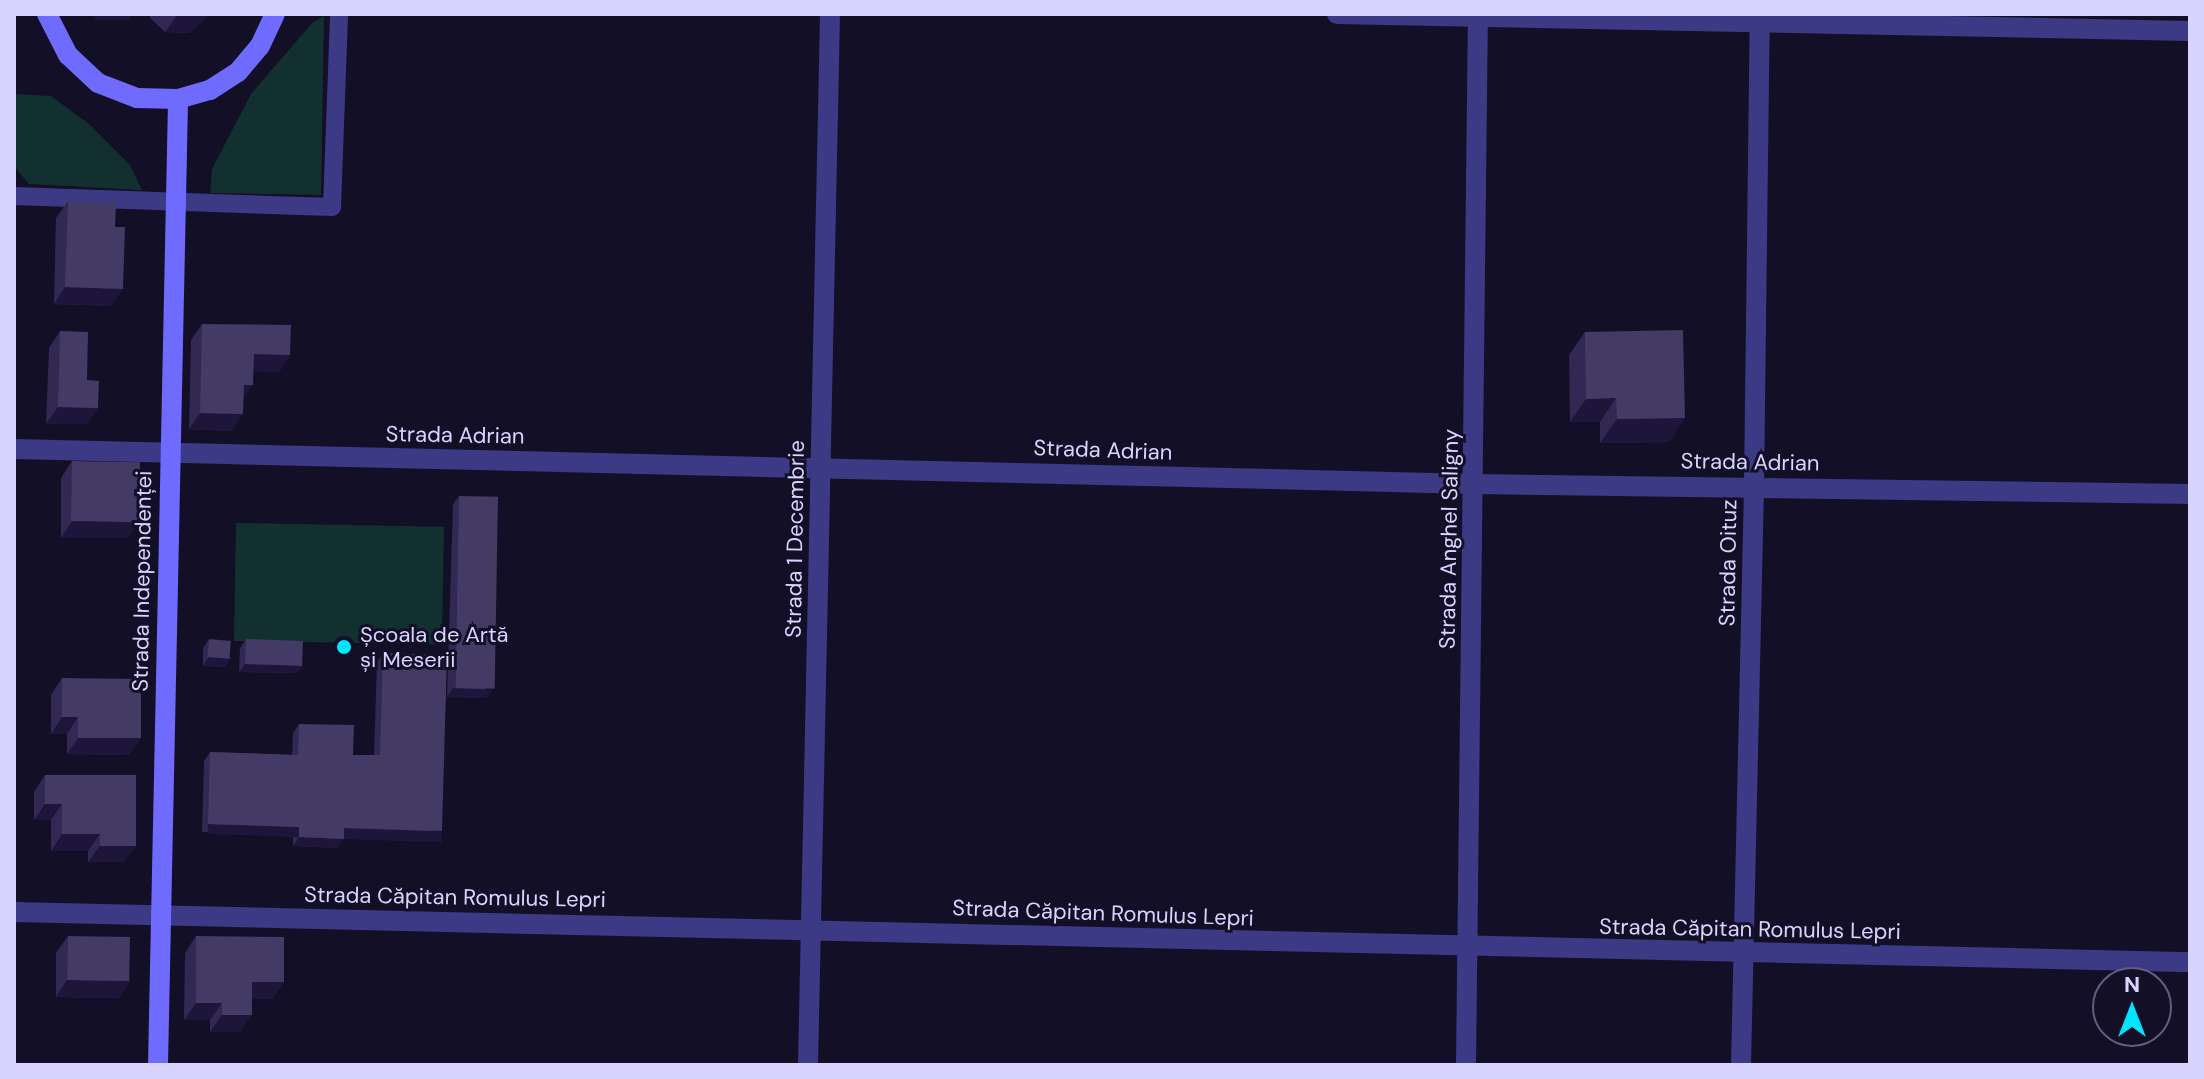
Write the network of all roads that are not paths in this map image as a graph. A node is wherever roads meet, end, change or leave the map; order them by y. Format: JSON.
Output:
{"nodes":[{"id":1,"x":47,"y":14,"type":"edge"},
{"id":2,"x":275,"y":14,"type":"edge"},
{"id":3,"x":339,"y":14,"type":"edge"},
{"id":4,"x":830,"y":14,"type":"edge"},
{"id":5,"x":1337,"y":14,"type":"edge"},
{"id":6,"x":1478,"y":16,"type":"edge"},
{"id":7,"x":1612,"y":17,"type":"edge"},
{"id":8,"x":1760,"y":19,"type":"edge"},
{"id":9,"x":2190,"y":31,"type":"edge"},
{"id":10,"x":178,"y":99,"type":"junction"},
{"id":11,"x":14,"y":196,"type":"edge"},
{"id":12,"x":174,"y":203,"type":"junction"},
{"id":13,"x":14,"y":449,"type":"edge"},
{"id":14,"x":168,"y":454,"type":"junction"},
{"id":15,"x":821,"y":466,"type":"junction"},
{"id":16,"x":1473,"y":484,"type":"junction"},
{"id":17,"x":1754,"y":486,"type":"junction"},
{"id":18,"x":2190,"y":494,"type":"edge"},
{"id":19,"x":14,"y":912,"type":"edge"},
{"id":20,"x":160,"y":915,"type":"junction"},
{"id":21,"x":810,"y":929,"type":"junction"},
{"id":22,"x":1468,"y":947,"type":"junction"},
{"id":23,"x":1742,"y":952,"type":"junction"},
{"id":24,"x":2190,"y":962,"type":"edge"},
{"id":25,"x":158,"y":1065,"type":"edge"},
{"id":26,"x":808,"y":1065,"type":"edge"},
{"id":27,"x":1466,"y":1065,"type":"edge"},
{"id":28,"x":1741,"y":1065,"type":"edge"}],
"edges":[{"from":1,"to":10,"type":"street"},
{"from":2,"to":10,"type":"street"},
{"from":3,"to":12,"type":"lane"},
{"from":4,"to":15,"type":"street","name":"Strada 1 Decembrie"},
{"from":5,"to":6,"type":"street"},
{"from":6,"to":7,"type":"street"},
{"from":6,"to":16,"type":"street","name":"Strada Anghel Saligny"},
{"from":7,"to":8,"type":"street"},
{"from":8,"to":9,"type":"street"},
{"from":8,"to":17,"type":"street","name":"Strada Oituz"},
{"from":10,"to":12,"type":"street","name":"Strada Independenței"},
{"from":11,"to":12,"type":"lane"},
{"from":12,"to":14,"type":"street","name":"Strada Independenței"},
{"from":13,"to":14,"type":"street","name":"Strada Adrian"},
{"from":14,"to":15,"type":"street","name":"Strada Adrian"},
{"from":14,"to":20,"type":"street","name":"Strada Independenței"},
{"from":15,"to":16,"type":"street","name":"Strada Adrian"},
{"from":15,"to":21,"type":"street","name":"Strada 1 Decembrie"},
{"from":16,"to":17,"type":"street","name":"Strada Adrian"},
{"from":16,"to":22,"type":"street","name":"Strada Anghel Saligny"},
{"from":17,"to":18,"type":"street","name":"Strada Adrian"},
{"from":17,"to":23,"type":"street","name":"Strada Oituz"},
{"from":19,"to":20,"type":"street","name":"Strada Căpitan Romulus Lepri"},
{"from":20,"to":21,"type":"street","name":"Strada Căpitan Romulus Lepri"},
{"from":20,"to":25,"type":"street","name":"Strada Independenței"},
{"from":21,"to":22,"type":"street","name":"Strada Căpitan Romulus Lepri"},
{"from":21,"to":26,"type":"street","name":"Strada 1 Decembrie"},
{"from":22,"to":23,"type":"street","name":"Strada Căpitan Romulus Lepri"},
{"from":22,"to":27,"type":"street","name":"Strada Anghel Saligny"},
{"from":23,"to":24,"type":"street","name":"Strada Căpitan Romulus Lepri"},
{"from":23,"to":28,"type":"street","name":"Strada Oituz"}]}
